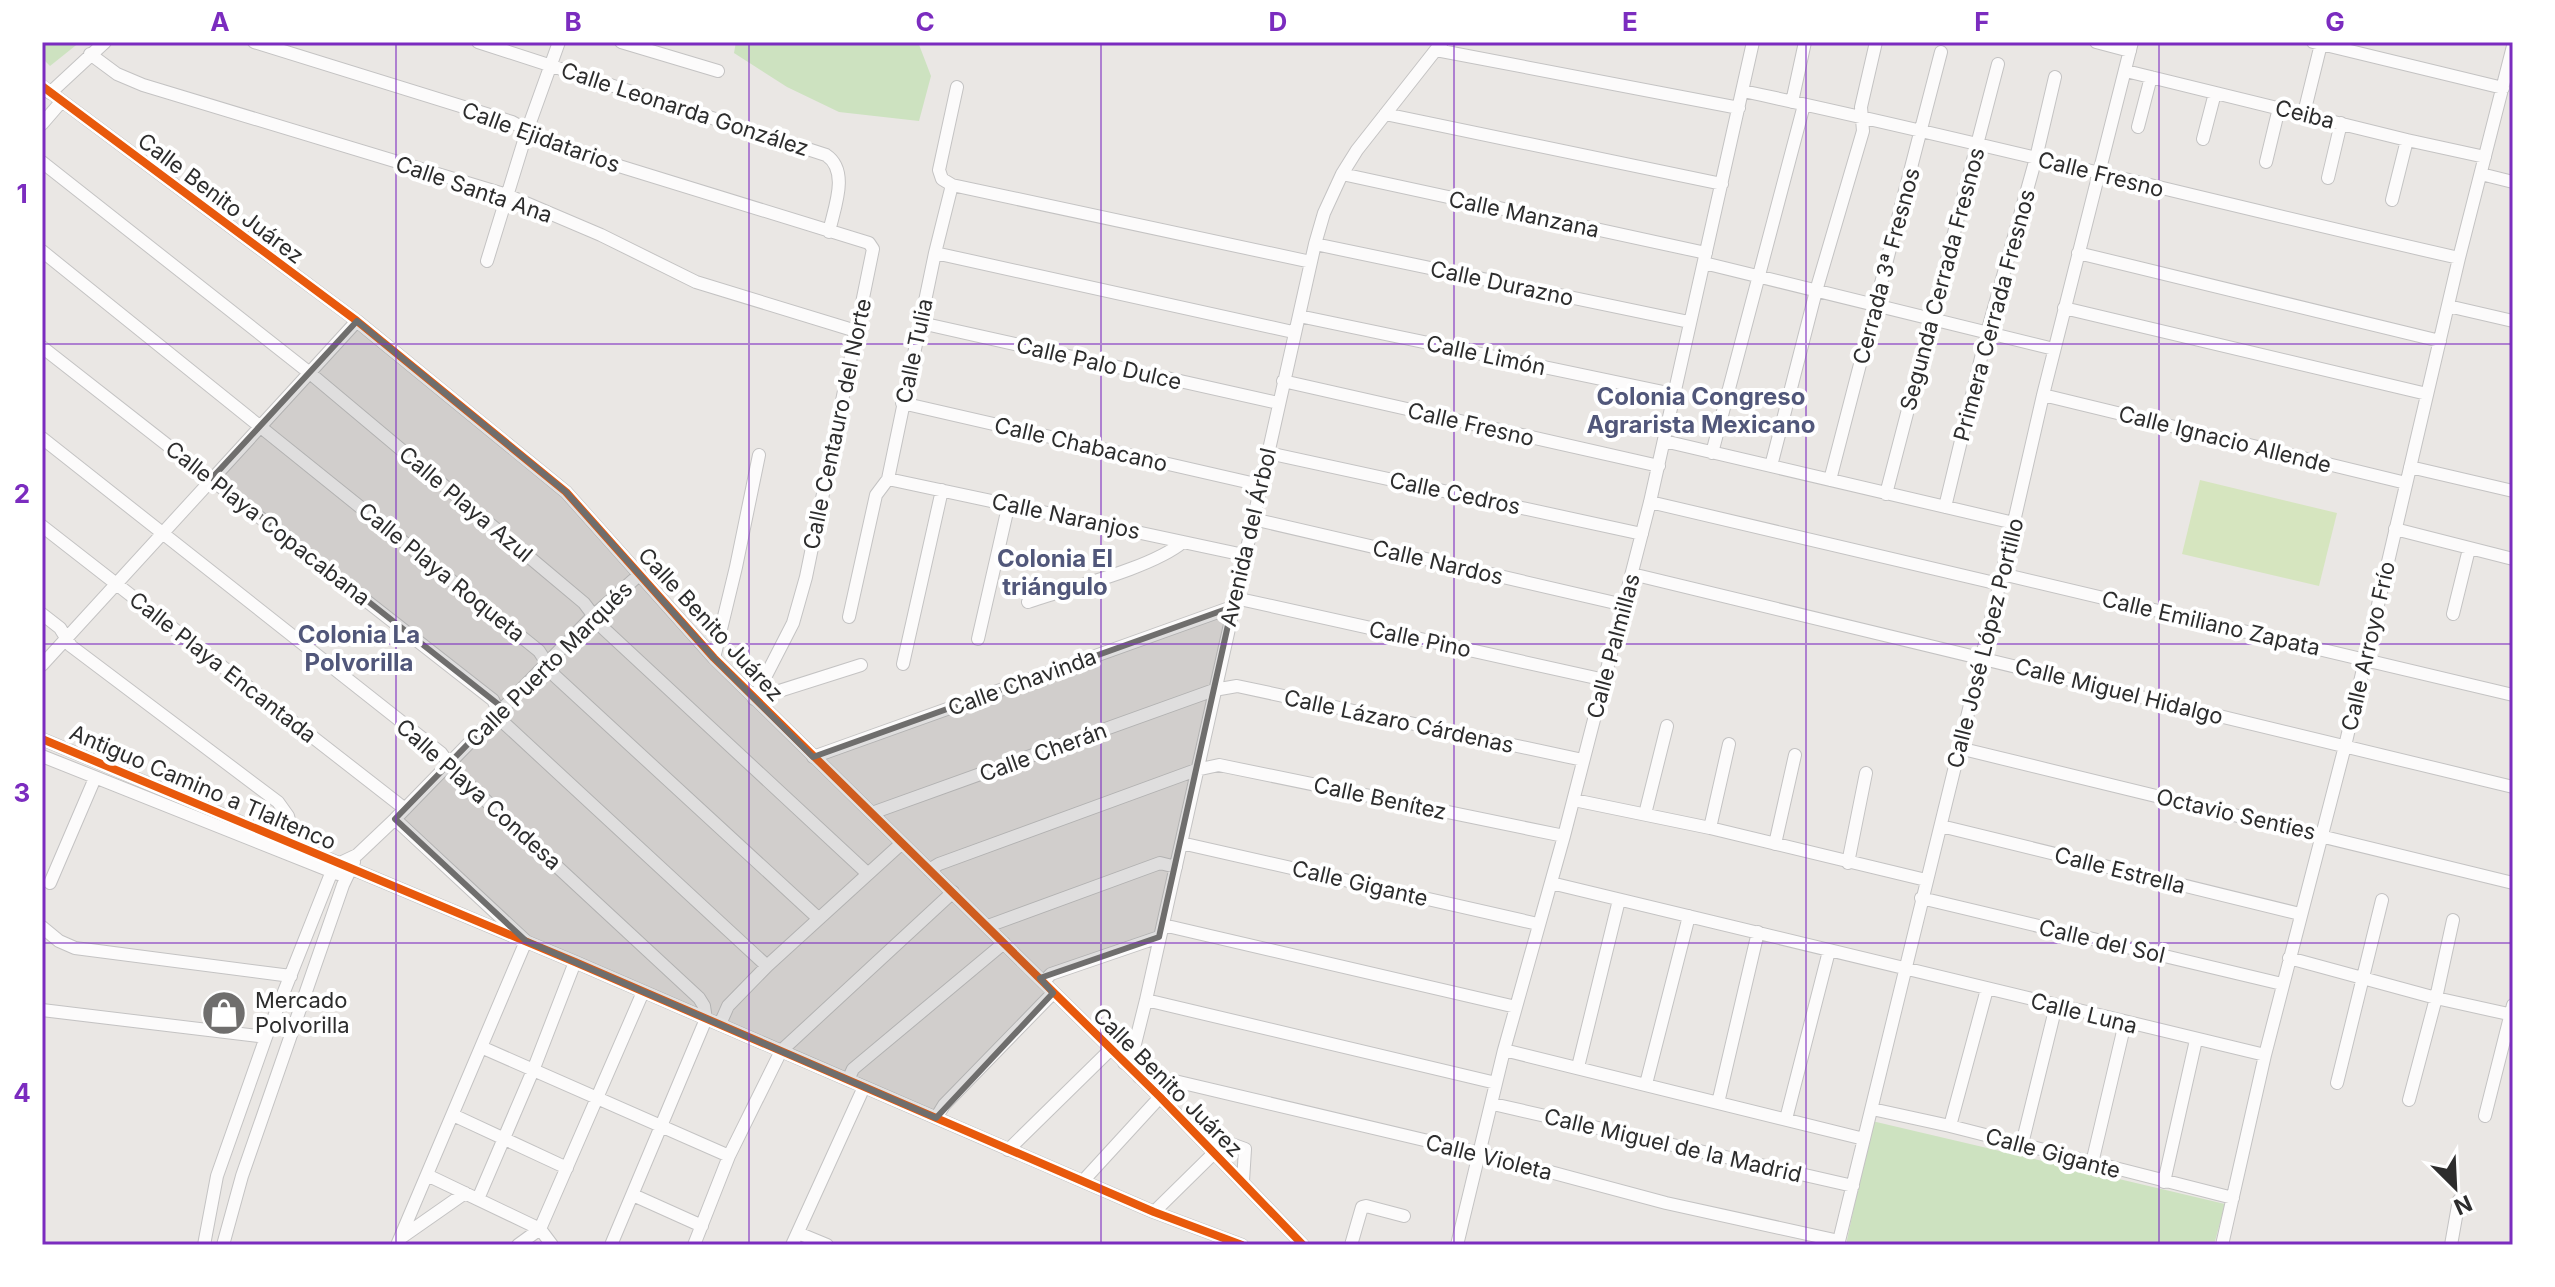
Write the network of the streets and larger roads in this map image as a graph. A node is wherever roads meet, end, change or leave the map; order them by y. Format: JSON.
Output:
{"nodes":[{"id":1,"x":105,"y":42,"type":"edge"},
{"id":2,"x":254,"y":42,"type":"edge"},
{"id":3,"x":478,"y":42,"type":"edge"},
{"id":4,"x":559,"y":42,"type":"edge"},
{"id":5,"x":621,"y":42,"type":"edge"},
{"id":6,"x":1753,"y":42,"type":"edge"},
{"id":7,"x":1805,"y":42,"type":"edge"},
{"id":8,"x":1876,"y":42,"type":"edge"},
{"id":9,"x":2096,"y":42,"type":"edge"},
{"id":10,"x":2317,"y":43,"type":"edge"},
{"id":11,"x":1439,"y":46,"type":"edge"},
{"id":12,"x":2131,"y":46,"type":"edge"},
{"id":13,"x":2513,"y":46,"type":"edge"},
{"id":14,"x":1941,"y":52,"type":"dead end"},
{"id":15,"x":90,"y":54,"type":"junction"},
{"id":16,"x":1998,"y":64,"type":"dead end"},
{"id":17,"x":551,"y":65,"type":"junction"},
{"id":18,"x":718,"y":71,"type":"dead end"},
{"id":19,"x":2126,"y":71,"type":"junction"},
{"id":20,"x":2055,"y":77,"type":"dead end"},
{"id":21,"x":2151,"y":77,"type":"junction"},
{"id":22,"x":957,"y":87,"type":"dead end"},
{"id":23,"x":2503,"y":88,"type":"junction"},
{"id":24,"x":46,"y":89,"type":"edge"},
{"id":25,"x":1743,"y":91,"type":"junction"},
{"id":26,"x":2215,"y":93,"type":"junction"},
{"id":27,"x":61,"y":102,"type":"junction"},
{"id":28,"x":1798,"y":103,"type":"junction"},
{"id":29,"x":1739,"y":108,"type":"junction"},
{"id":30,"x":2279,"y":108,"type":"junction"},
{"id":31,"x":2304,"y":113,"type":"junction"},
{"id":32,"x":1385,"y":114,"type":"junction"},
{"id":33,"x":1862,"y":119,"type":"junction"},
{"id":34,"x":2341,"y":123,"type":"junction"},
{"id":35,"x":42,"y":124,"type":"edge"},
{"id":36,"x":2138,"y":127,"type":"dead end"},
{"id":37,"x":527,"y":131,"type":"junction"},
{"id":38,"x":1921,"y":132,"type":"junction"},
{"id":39,"x":2203,"y":139,"type":"dead end"},
{"id":40,"x":2407,"y":140,"type":"junction"},
{"id":41,"x":1978,"y":142,"type":"junction"},
{"id":42,"x":2485,"y":157,"type":"junction"},
{"id":43,"x":2036,"y":158,"type":"junction"},
{"id":44,"x":42,"y":162,"type":"edge"},
{"id":45,"x":2266,"y":162,"type":"dead end"},
{"id":46,"x":1342,"y":174,"type":"junction"},
{"id":47,"x":2098,"y":174,"type":"junction"},
{"id":48,"x":2481,"y":174,"type":"junction"},
{"id":49,"x":2328,"y":178,"type":"dead end"},
{"id":50,"x":2513,"y":182,"type":"edge"},
{"id":51,"x":1722,"y":184,"type":"junction"},
{"id":52,"x":952,"y":185,"type":"junction"},
{"id":53,"x":507,"y":195,"type":"junction"},
{"id":54,"x":2392,"y":200,"type":"dead end"},
{"id":55,"x":829,"y":232,"type":"junction"},
{"id":56,"x":1315,"y":244,"type":"junction"},
{"id":57,"x":42,"y":251,"type":"edge"},
{"id":58,"x":935,"y":253,"type":"junction"},
{"id":59,"x":2078,"y":253,"type":"junction"},
{"id":60,"x":1705,"y":258,"type":"junction"},
{"id":61,"x":2459,"y":258,"type":"junction"},
{"id":62,"x":487,"y":261,"type":"dead end"},
{"id":63,"x":1311,"y":262,"type":"junction"},
{"id":64,"x":1760,"y":277,"type":"junction"},
{"id":65,"x":1816,"y":291,"type":"junction"},
{"id":66,"x":1876,"y":305,"type":"junction"},
{"id":67,"x":2448,"y":306,"type":"junction"},
{"id":68,"x":2064,"y":308,"type":"junction"},
{"id":69,"x":1299,"y":316,"type":"junction"},
{"id":70,"x":1930,"y":320,"type":"junction"},
{"id":71,"x":357,"y":321,"type":"junction"},
{"id":72,"x":2513,"y":321,"type":"edge"},
{"id":73,"x":1689,"y":322,"type":"junction"},
{"id":74,"x":921,"y":323,"type":"junction"},
{"id":75,"x":856,"y":331,"type":"junction"},
{"id":76,"x":1293,"y":332,"type":"junction"},
{"id":77,"x":1987,"y":333,"type":"junction"},
{"id":78,"x":2440,"y":341,"type":"junction"},
{"id":79,"x":42,"y":347,"type":"edge"},
{"id":80,"x":2054,"y":349,"type":"junction"},
{"id":81,"x":311,"y":374,"type":"junction"},
{"id":82,"x":1283,"y":381,"type":"junction"},
{"id":83,"x":1673,"y":394,"type":"junction"},
{"id":84,"x":2427,"y":394,"type":"junction"},
{"id":85,"x":2043,"y":395,"type":"junction"},
{"id":86,"x":902,"y":403,"type":"junction"},
{"id":87,"x":1278,"y":403,"type":"junction"},
{"id":88,"x":262,"y":426,"type":"junction"},
{"id":89,"x":42,"y":438,"type":"edge"},
{"id":90,"x":1664,"y":441,"type":"junction"},
{"id":91,"x":1268,"y":453,"type":"junction"},
{"id":92,"x":1712,"y":453,"type":"junction"},
{"id":93,"x":759,"y":455,"type":"dead end"},
{"id":94,"x":1659,"y":466,"type":"junction"},
{"id":95,"x":1771,"y":466,"type":"junction"},
{"id":96,"x":2410,"y":467,"type":"junction"},
{"id":97,"x":212,"y":478,"type":"junction"},
{"id":98,"x":888,"y":479,"type":"junction"},
{"id":99,"x":1830,"y":480,"type":"junction"},
{"id":100,"x":2406,"y":483,"type":"junction"},
{"id":101,"x":1260,"y":485,"type":"junction"},
{"id":102,"x":942,"y":490,"type":"junction"},
{"id":103,"x":2513,"y":491,"type":"edge"},
{"id":104,"x":1886,"y":494,"type":"junction"},
{"id":105,"x":1650,"y":502,"type":"junction"},
{"id":106,"x":1009,"y":503,"type":"junction"},
{"id":107,"x":1945,"y":507,"type":"junction"},
{"id":108,"x":1253,"y":519,"type":"junction"},
{"id":109,"x":2014,"y":523,"type":"junction"},
{"id":110,"x":42,"y":526,"type":"edge"},
{"id":111,"x":2395,"y":529,"type":"junction"},
{"id":112,"x":160,"y":533,"type":"junction"},
{"id":113,"x":1642,"y":534,"type":"junction"},
{"id":114,"x":1183,"y":542,"type":"junction"},
{"id":115,"x":2469,"y":549,"type":"junction"},
{"id":116,"x":1244,"y":555,"type":"junction"},
{"id":117,"x":2513,"y":559,"type":"edge"},
{"id":118,"x":1632,"y":574,"type":"junction"},
{"id":119,"x":639,"y":575,"type":"junction"},
{"id":120,"x":2001,"y":579,"type":"junction"},
{"id":121,"x":115,"y":583,"type":"junction"},
{"id":122,"x":1028,"y":602,"type":"dead end"},
{"id":123,"x":1234,"y":602,"type":"junction"},
{"id":124,"x":1624,"y":605,"type":"junction"},
{"id":125,"x":42,"y":614,"type":"edge"},
{"id":126,"x":2453,"y":614,"type":"dead end"},
{"id":127,"x":593,"y":616,"type":"junction"},
{"id":128,"x":849,"y":617,"type":"dead end"},
{"id":129,"x":67,"y":637,"type":"junction"},
{"id":130,"x":978,"y":639,"type":"dead end"},
{"id":131,"x":714,"y":658,"type":"junction"},
{"id":132,"x":1981,"y":658,"type":"junction"},
{"id":133,"x":2365,"y":659,"type":"junction"},
{"id":134,"x":549,"y":662,"type":"junction"},
{"id":135,"x":903,"y":664,"type":"dead end"},
{"id":136,"x":42,"y":665,"type":"edge"},
{"id":137,"x":861,"y":665,"type":"dead end"},
{"id":138,"x":1605,"y":680,"type":"junction"},
{"id":139,"x":1214,"y":690,"type":"junction"},
{"id":140,"x":2513,"y":695,"type":"edge"},
{"id":141,"x":754,"y":699,"type":"junction"},
{"id":142,"x":499,"y":711,"type":"junction"},
{"id":143,"x":1667,"y":726,"type":"dead end"},
{"id":144,"x":42,"y":739,"type":"edge"},
{"id":145,"x":1729,"y":744,"type":"dead end"},
{"id":146,"x":2345,"y":746,"type":"junction"},
{"id":147,"x":1959,"y":748,"type":"junction"},
{"id":148,"x":1795,"y":755,"type":"dead end"},
{"id":149,"x":42,"y":756,"type":"edge"},
{"id":150,"x":813,"y":757,"type":"junction"},
{"id":151,"x":1583,"y":760,"type":"junction"},
{"id":152,"x":450,"y":762,"type":"junction"},
{"id":153,"x":1196,"y":770,"type":"junction"},
{"id":154,"x":1866,"y":773,"type":"dead end"},
{"id":155,"x":95,"y":778,"type":"junction"},
{"id":156,"x":122,"y":781,"type":"junction"},
{"id":157,"x":2513,"y":787,"type":"edge"},
{"id":158,"x":1574,"y":800,"type":"junction"},
{"id":159,"x":405,"y":809,"type":"junction"},
{"id":160,"x":872,"y":813,"type":"junction"},
{"id":161,"x":1645,"y":814,"type":"junction"},
{"id":162,"x":395,"y":819,"type":"junction"},
{"id":163,"x":225,"y":823,"type":"junction"},
{"id":164,"x":1941,"y":826,"type":"junction"},
{"id":165,"x":1710,"y":828,"type":"junction"},
{"id":166,"x":2322,"y":834,"type":"junction"},
{"id":167,"x":1564,"y":836,"type":"junction"},
{"id":168,"x":902,"y":843,"type":"junction"},
{"id":169,"x":1181,"y":843,"type":"junction"},
{"id":170,"x":295,"y":844,"type":"junction"},
{"id":171,"x":1775,"y":844,"type":"junction"},
{"id":172,"x":357,"y":855,"type":"junction"},
{"id":173,"x":1848,"y":863,"type":"junction"},
{"id":174,"x":335,"y":867,"type":"junction"},
{"id":175,"x":1176,"y":867,"type":"junction"},
{"id":176,"x":929,"y":870,"type":"junction"},
{"id":177,"x":349,"y":873,"type":"junction"},
{"id":178,"x":867,"y":873,"type":"junction"},
{"id":179,"x":1926,"y":880,"type":"junction"},
{"id":180,"x":50,"y":883,"type":"dead end"},
{"id":181,"x":1551,"y":883,"type":"junction"},
{"id":182,"x":2513,"y":883,"type":"edge"},
{"id":183,"x":953,"y":892,"type":"junction"},
{"id":184,"x":1921,"y":898,"type":"junction"},
{"id":185,"x":1619,"y":900,"type":"junction"},
{"id":186,"x":2382,"y":900,"type":"dead end"},
{"id":187,"x":2300,"y":914,"type":"junction"},
{"id":188,"x":1689,"y":916,"type":"junction"},
{"id":189,"x":818,"y":918,"type":"junction"},
{"id":190,"x":2453,"y":920,"type":"dead end"},
{"id":191,"x":1538,"y":924,"type":"junction"},
{"id":192,"x":988,"y":926,"type":"junction"},
{"id":193,"x":42,"y":927,"type":"edge"},
{"id":194,"x":1161,"y":931,"type":"junction"},
{"id":195,"x":1758,"y":932,"type":"junction"},
{"id":196,"x":526,"y":941,"type":"junction"},
{"id":197,"x":1004,"y":943,"type":"junction"},
{"id":198,"x":1829,"y":951,"type":"junction"},
{"id":199,"x":2289,"y":958,"type":"junction"},
{"id":200,"x":575,"y":962,"type":"junction"},
{"id":201,"x":767,"y":966,"type":"junction"},
{"id":202,"x":1904,"y":967,"type":"junction"},
{"id":203,"x":291,"y":976,"type":"junction"},
{"id":204,"x":2363,"y":977,"type":"junction"},
{"id":205,"x":1043,"y":982,"type":"junction"},
{"id":206,"x":2282,"y":984,"type":"junction"},
{"id":207,"x":1987,"y":989,"type":"junction"},
{"id":208,"x":643,"y":992,"type":"junction"},
{"id":209,"x":1053,"y":993,"type":"junction"},
{"id":210,"x":2436,"y":998,"type":"junction"},
{"id":211,"x":1146,"y":1000,"type":"junction"},
{"id":212,"x":2056,"y":1006,"type":"junction"},
{"id":213,"x":1516,"y":1007,"type":"junction"},
{"id":214,"x":42,"y":1010,"type":"edge"},
{"id":215,"x":2512,"y":1011,"type":"edge"},
{"id":216,"x":706,"y":1019,"type":"junction"},
{"id":217,"x":2125,"y":1023,"type":"junction"},
{"id":218,"x":720,"y":1024,"type":"junction"},
{"id":219,"x":266,"y":1037,"type":"junction"},
{"id":220,"x":2196,"y":1040,"type":"junction"},
{"id":221,"x":481,"y":1047,"type":"junction"},
{"id":222,"x":1110,"y":1050,"type":"junction"},
{"id":223,"x":1504,"y":1050,"type":"junction"},
{"id":224,"x":781,"y":1051,"type":"junction"},
{"id":225,"x":2265,"y":1055,"type":"junction"},
{"id":226,"x":1124,"y":1063,"type":"junction"},
{"id":227,"x":1578,"y":1067,"type":"junction"},
{"id":228,"x":534,"y":1068,"type":"junction"},
{"id":229,"x":1139,"y":1077,"type":"junction"},
{"id":230,"x":848,"y":1080,"type":"junction"},
{"id":231,"x":1496,"y":1083,"type":"junction"},
{"id":232,"x":2337,"y":1083,"type":"dead end"},
{"id":233,"x":1646,"y":1084,"type":"junction"},
{"id":234,"x":864,"y":1087,"type":"junction"},
{"id":235,"x":597,"y":1097,"type":"junction"},
{"id":236,"x":1160,"y":1097,"type":"junction"},
{"id":237,"x":2409,"y":1100,"type":"dead end"},
{"id":238,"x":1718,"y":1103,"type":"junction"},
{"id":239,"x":1493,"y":1104,"type":"junction"},
{"id":240,"x":1872,"y":1109,"type":"junction"},
{"id":241,"x":453,"y":1115,"type":"junction"},
{"id":242,"x":2485,"y":1116,"type":"dead end"},
{"id":243,"x":936,"y":1118,"type":"junction"},
{"id":244,"x":1786,"y":1119,"type":"junction"},
{"id":245,"x":1950,"y":1126,"type":"junction"},
{"id":246,"x":662,"y":1127,"type":"junction"},
{"id":247,"x":1190,"y":1129,"type":"junction"},
{"id":248,"x":503,"y":1138,"type":"junction"},
{"id":249,"x":1864,"y":1139,"type":"junction"},
{"id":250,"x":2022,"y":1144,"type":"junction"},
{"id":251,"x":1008,"y":1150,"type":"junction"},
{"id":252,"x":1214,"y":1153,"type":"junction"},
{"id":253,"x":1479,"y":1153,"type":"junction"},
{"id":254,"x":729,"y":1156,"type":"junction"},
{"id":255,"x":2092,"y":1163,"type":"junction"},
{"id":256,"x":567,"y":1168,"type":"junction"},
{"id":257,"x":427,"y":1175,"type":"junction"},
{"id":258,"x":1083,"y":1181,"type":"junction"},
{"id":259,"x":1243,"y":1181,"type":"junction"},
{"id":260,"x":2164,"y":1182,"type":"junction"},
{"id":261,"x":1853,"y":1186,"type":"junction"},
{"id":262,"x":465,"y":1193,"type":"junction"},
{"id":263,"x":633,"y":1195,"type":"junction"},
{"id":264,"x":2233,"y":1198,"type":"junction"},
{"id":265,"x":478,"y":1199,"type":"junction"},
{"id":266,"x":2459,"y":1200,"type":"dead end"},
{"id":267,"x":1154,"y":1212,"type":"junction"},
{"id":268,"x":1404,"y":1216,"type":"dead end"},
{"id":269,"x":702,"y":1226,"type":"junction"},
{"id":270,"x":540,"y":1229,"type":"junction"},
{"id":271,"x":795,"y":1239,"type":"edge"},
{"id":272,"x":399,"y":1241,"type":"edge"},
{"id":273,"x":1839,"y":1243,"type":"edge"},
{"id":274,"x":204,"y":1245,"type":"edge"},
{"id":275,"x":223,"y":1245,"type":"edge"},
{"id":276,"x":518,"y":1245,"type":"edge"},
{"id":277,"x":552,"y":1245,"type":"edge"},
{"id":278,"x":611,"y":1245,"type":"edge"},
{"id":279,"x":694,"y":1245,"type":"edge"},
{"id":280,"x":827,"y":1245,"type":"edge"},
{"id":281,"x":1242,"y":1245,"type":"edge"},
{"id":282,"x":1303,"y":1245,"type":"edge"},
{"id":283,"x":1351,"y":1245,"type":"edge"},
{"id":284,"x":1457,"y":1245,"type":"edge"},
{"id":285,"x":2222,"y":1245,"type":"edge"},
{"id":286,"x":2451,"y":1245,"type":"edge"}],
"edges":[{"from":1,"to":15,"type":"street"},
{"from":2,"to":37,"type":"street","name":"Calle Ejidatarios"},
{"from":3,"to":17,"type":"street","name":"Calle Leonarda González"},
{"from":4,"to":17,"type":"street"},
{"from":5,"to":18,"type":"street"},
{"from":6,"to":25,"type":"street","name":"Calle Palmillas"},
{"from":7,"to":28,"type":"street"},
{"from":8,"to":33,"type":"street"},
{"from":9,"to":12,"type":"street"},
{"from":10,"to":23,"type":"street"},
{"from":10,"to":31,"type":"street"},
{"from":11,"to":29,"type":"street"},
{"from":11,"to":32,"type":"street","name":"Avenida del Árbol"},
{"from":12,"to":19,"type":"street","name":"Calle José López Portillo"},
{"from":13,"to":23,"type":"street","name":"Calle Arroyo Frío"},
{"from":14,"to":38,"type":"street","name":"Cerrada 3ª Fresnos"},
{"from":15,"to":24,"type":"street"},
{"from":15,"to":53,"type":"street","name":"Calle Santa Ana"},
{"from":16,"to":41,"type":"street","name":"Segunda Cerrada Fresnos"},
{"from":17,"to":37,"type":"street"},
{"from":17,"to":55,"type":"street","name":"Calle Leonarda González"},
{"from":19,"to":21,"type":"street","name":"Ceiba"},
{"from":19,"to":47,"type":"street","name":"Calle José López Portillo"},
{"from":20,"to":43,"type":"street","name":"Primera Cerrada Fresnos"},
{"from":21,"to":26,"type":"street","name":"Ceiba"},
{"from":21,"to":36,"type":"street"},
{"from":22,"to":52,"type":"street","name":"Calle Tulia"},
{"from":23,"to":42,"type":"street","name":"Calle Arroyo Frío"},
{"from":24,"to":27,"type":"street","name":"Calle Benito Juárez"},
{"from":25,"to":28,"type":"street","name":"Calle Fresno"},
{"from":25,"to":29,"type":"street","name":"Calle Palmillas"},
{"from":26,"to":30,"type":"street","name":"Ceiba"},
{"from":26,"to":39,"type":"street"},
{"from":27,"to":35,"type":"street"},
{"from":27,"to":71,"type":"street","name":"Calle Benito Juárez"},
{"from":28,"to":33,"type":"street","name":"Calle Fresno"},
{"from":28,"to":64,"type":"street"},
{"from":29,"to":51,"type":"street","name":"Calle Palmillas"},
{"from":30,"to":31,"type":"street","name":"Ceiba"},
{"from":30,"to":45,"type":"street"},
{"from":31,"to":34,"type":"street","name":"Ceiba"},
{"from":32,"to":46,"type":"street","name":"Avenida del Árbol"},
{"from":32,"to":51,"type":"street"},
{"from":33,"to":38,"type":"street","name":"Calle Fresno"},
{"from":33,"to":65,"type":"street"},
{"from":34,"to":40,"type":"street","name":"Ceiba"},
{"from":34,"to":49,"type":"street"},
{"from":37,"to":53,"type":"street"},
{"from":37,"to":55,"type":"street","name":"Calle Ejidatarios"},
{"from":38,"to":41,"type":"street","name":"Calle Fresno"},
{"from":38,"to":66,"type":"street","name":"Cerrada 3ª Fresnos"},
{"from":40,"to":42,"type":"street","name":"Ceiba"},
{"from":40,"to":54,"type":"street"},
{"from":41,"to":43,"type":"street","name":"Calle Fresno"},
{"from":41,"to":70,"type":"street","name":"Segunda Cerrada Fresnos"},
{"from":42,"to":48,"type":"street","name":"Calle Arroyo Frío"},
{"from":43,"to":47,"type":"street","name":"Calle Fresno"},
{"from":43,"to":77,"type":"street","name":"Primera Cerrada Fresnos"},
{"from":44,"to":81,"type":"street","name":"Calle Playa Azul"},
{"from":46,"to":56,"type":"street","name":"Avenida del Árbol"},
{"from":46,"to":60,"type":"street","name":"Calle Manzana"},
{"from":47,"to":59,"type":"street","name":"Calle José López Portillo"},
{"from":47,"to":61,"type":"street","name":"Calle Fresno"},
{"from":48,"to":50,"type":"street"},
{"from":48,"to":61,"type":"street","name":"Calle Arroyo Frío"},
{"from":51,"to":60,"type":"street","name":"Calle Palmillas"},
{"from":52,"to":58,"type":"street","name":"Calle Tulia"},
{"from":52,"to":63,"type":"street"},
{"from":53,"to":62,"type":"street"},
{"from":53,"to":75,"type":"street","name":"Calle Santa Ana"},
{"from":55,"to":75,"type":"street","name":"Calle Centauro del Norte"},
{"from":56,"to":63,"type":"street","name":"Avenida del Árbol"},
{"from":56,"to":73,"type":"street","name":"Calle Durazno"},
{"from":57,"to":88,"type":"street","name":"Calle Playa Roqueta"},
{"from":58,"to":74,"type":"street","name":"Calle Tulia"},
{"from":58,"to":76,"type":"street"},
{"from":59,"to":68,"type":"street","name":"Calle José López Portillo"},
{"from":59,"to":78,"type":"street"},
{"from":60,"to":64,"type":"street","name":"Calle Manzana"},
{"from":60,"to":73,"type":"street","name":"Calle Palmillas"},
{"from":61,"to":67,"type":"street","name":"Calle Arroyo Frío"},
{"from":63,"to":69,"type":"street","name":"Avenida del Árbol"},
{"from":64,"to":65,"type":"street","name":"Calle Manzana"},
{"from":64,"to":92,"type":"street"},
{"from":65,"to":66,"type":"street","name":"Calle Manzana"},
{"from":65,"to":95,"type":"street"},
{"from":66,"to":70,"type":"street","name":"Calle Manzana"},
{"from":66,"to":99,"type":"street","name":"Cerrada 3ª Fresnos"},
{"from":67,"to":72,"type":"street"},
{"from":67,"to":78,"type":"street","name":"Calle Arroyo Frío"},
{"from":68,"to":80,"type":"street","name":"Calle José López Portillo"},
{"from":68,"to":84,"type":"street"},
{"from":69,"to":76,"type":"street","name":"Avenida del Árbol"},
{"from":69,"to":83,"type":"street","name":"Calle Limón"},
{"from":70,"to":77,"type":"street","name":"Calle Manzana"},
{"from":70,"to":104,"type":"street","name":"Segunda Cerrada Fresnos"},
{"from":71,"to":81,"type":"street"},
{"from":71,"to":119,"type":"street","name":"Calle Benito Juárez"},
{"from":73,"to":83,"type":"street","name":"Calle Palmillas"},
{"from":74,"to":86,"type":"street","name":"Calle Tulia"},
{"from":74,"to":87,"type":"street","name":"Calle Palo Dulce"},
{"from":75,"to":141,"type":"street","name":"Calle Centauro del Norte"},
{"from":76,"to":82,"type":"street","name":"Avenida del Árbol"},
{"from":77,"to":80,"type":"street","name":"Calle Manzana"},
{"from":77,"to":107,"type":"street","name":"Primera Cerrada Fresnos"},
{"from":78,"to":84,"type":"street","name":"Calle Arroyo Frío"},
{"from":79,"to":97,"type":"street","name":"Calle Playa Copacabana"},
{"from":80,"to":85,"type":"street","name":"Calle José López Portillo"},
{"from":81,"to":88,"type":"street"},
{"from":81,"to":127,"type":"street","name":"Calle Playa Azul"},
{"from":82,"to":87,"type":"street","name":"Avenida del Árbol"},
{"from":82,"to":94,"type":"street","name":"Calle Fresno"},
{"from":83,"to":90,"type":"street","name":"Calle Palmillas"},
{"from":84,"to":96,"type":"street","name":"Calle Arroyo Frío"},
{"from":85,"to":100,"type":"street","name":"Calle Ignacio Allende"},
{"from":85,"to":109,"type":"street","name":"Calle José López Portillo"},
{"from":86,"to":98,"type":"street","name":"Calle Tulia"},
{"from":86,"to":101,"type":"street","name":"Calle Chabacano"},
{"from":87,"to":91,"type":"street","name":"Avenida del Árbol"},
{"from":88,"to":97,"type":"street"},
{"from":88,"to":134,"type":"street","name":"Calle Playa Roqueta"},
{"from":89,"to":112,"type":"street","name":"Calle Playa Condesa"},
{"from":90,"to":92,"type":"street"},
{"from":90,"to":94,"type":"street","name":"Calle Palmillas"},
{"from":91,"to":101,"type":"street","name":"Avenida del Árbol"},
{"from":91,"to":113,"type":"street","name":"Calle Cedros"},
{"from":92,"to":95,"type":"street"},
{"from":93,"to":131,"type":"street"},
{"from":94,"to":105,"type":"street","name":"Calle Palmillas"},
{"from":95,"to":99,"type":"street"},
{"from":96,"to":100,"type":"street","name":"Calle Arroyo Frío"},
{"from":96,"to":103,"type":"street"},
{"from":97,"to":112,"type":"street"},
{"from":97,"to":142,"type":"street","name":"Calle Playa Copacabana"},
{"from":98,"to":102,"type":"street","name":"Calle Naranjos"},
{"from":98,"to":128,"type":"street","name":"Calle Tulia"},
{"from":99,"to":104,"type":"street"},
{"from":100,"to":111,"type":"street","name":"Calle Arroyo Frío"},
{"from":101,"to":108,"type":"street","name":"Avenida del Árbol"},
{"from":102,"to":106,"type":"street","name":"Calle Naranjos"},
{"from":102,"to":135,"type":"street"},
{"from":104,"to":107,"type":"street"},
{"from":105,"to":113,"type":"street","name":"Calle Palmillas"},
{"from":105,"to":120,"type":"street","name":"Calle Emiliano Zapata"},
{"from":106,"to":114,"type":"street","name":"Calle Naranjos"},
{"from":106,"to":130,"type":"street"},
{"from":107,"to":109,"type":"street"},
{"from":108,"to":116,"type":"street","name":"Avenida del Árbol"},
{"from":108,"to":124,"type":"street","name":"Calle Nardos"},
{"from":109,"to":120,"type":"street","name":"Calle José López Portillo"},
{"from":110,"to":121,"type":"street","name":"Calle Playa Encantada"},
{"from":111,"to":115,"type":"street"},
{"from":111,"to":133,"type":"street","name":"Calle Arroyo Frío"},
{"from":112,"to":121,"type":"street"},
{"from":112,"to":152,"type":"street","name":"Calle Playa Condesa"},
{"from":113,"to":118,"type":"street","name":"Calle Palmillas"},
{"from":114,"to":116,"type":"street","name":"Calle Naranjos"},
{"from":114,"to":122,"type":"street"},
{"from":115,"to":117,"type":"street"},
{"from":115,"to":126,"type":"street"},
{"from":116,"to":123,"type":"street","name":"Avenida del Árbol"},
{"from":118,"to":124,"type":"street","name":"Calle Palmillas"},
{"from":118,"to":132,"type":"street","name":"Calle Miguel Hidalgo"},
{"from":119,"to":127,"type":"street","name":"Calle Puerto Marqués"},
{"from":119,"to":131,"type":"street","name":"Calle Benito Juárez"},
{"from":120,"to":132,"type":"street","name":"Calle José López Portillo"},
{"from":120,"to":133,"type":"street","name":"Calle Emiliano Zapata"},
{"from":121,"to":129,"type":"street"},
{"from":121,"to":159,"type":"street","name":"Calle Playa Encantada"},
{"from":123,"to":138,"type":"street","name":"Calle Pino"},
{"from":123,"to":139,"type":"street","name":"Avenida del Árbol"},
{"from":123,"to":150,"type":"street","name":"Calle Chavinda"},
{"from":124,"to":138,"type":"street","name":"Calle Palmillas"},
{"from":125,"to":129,"type":"street"},
{"from":127,"to":134,"type":"street","name":"Calle Puerto Marqués"},
{"from":127,"to":178,"type":"street","name":"Calle Playa Azul"},
{"from":129,"to":136,"type":"street"},
{"from":129,"to":170,"type":"street"},
{"from":131,"to":141,"type":"street","name":"Calle Benito Juárez"},
{"from":132,"to":146,"type":"street","name":"Calle Miguel Hidalgo"},
{"from":132,"to":147,"type":"street","name":"Calle José López Portillo"},
{"from":133,"to":140,"type":"street","name":"Calle Emiliano Zapata"},
{"from":133,"to":146,"type":"street","name":"Calle Arroyo Frío"},
{"from":134,"to":142,"type":"street","name":"Calle Puerto Marqués"},
{"from":134,"to":189,"type":"street","name":"Calle Playa Roqueta"},
{"from":137,"to":141,"type":"street"},
{"from":138,"to":151,"type":"street","name":"Calle Palmillas"},
{"from":139,"to":151,"type":"street","name":"Calle Lázaro Cárdenas"},
{"from":139,"to":153,"type":"street","name":"Avenida del Árbol"},
{"from":139,"to":160,"type":"street","name":"Calle Cherán"},
{"from":141,"to":150,"type":"street","name":"Calle Benito Juárez"},
{"from":142,"to":152,"type":"street","name":"Calle Puerto Marqués"},
{"from":142,"to":201,"type":"street","name":"Calle Playa Copacabana"},
{"from":143,"to":161,"type":"street"},
{"from":144,"to":156,"type":"street","name":"Antiguo Camino a Tlaltenco"},
{"from":145,"to":165,"type":"street"},
{"from":146,"to":157,"type":"street","name":"Calle Miguel Hidalgo"},
{"from":146,"to":166,"type":"street","name":"Calle Arroyo Frío"},
{"from":147,"to":164,"type":"street","name":"Calle José López Portillo"},
{"from":147,"to":166,"type":"street","name":"Octavio Senties"},
{"from":148,"to":171,"type":"street"},
{"from":149,"to":155,"type":"street"},
{"from":150,"to":160,"type":"street","name":"Calle Benito Juárez"},
{"from":151,"to":158,"type":"street","name":"Calle Palmillas"},
{"from":152,"to":159,"type":"street","name":"Calle Puerto Marqués"},
{"from":152,"to":216,"type":"street","name":"Calle Playa Condesa"},
{"from":153,"to":167,"type":"street","name":"Calle Benítez"},
{"from":153,"to":169,"type":"street","name":"Avenida del Árbol"},
{"from":153,"to":176,"type":"street","name":"Calle Benítez"},
{"from":154,"to":173,"type":"street"},
{"from":155,"to":156,"type":"street"},
{"from":155,"to":180,"type":"street"},
{"from":156,"to":163,"type":"street","name":"Antiguo Camino a Tlaltenco"},
{"from":158,"to":161,"type":"street"},
{"from":158,"to":167,"type":"street","name":"Calle Palmillas"},
{"from":159,"to":162,"type":"street","name":"Calle Puerto Marqués"},
{"from":160,"to":168,"type":"street","name":"Calle Benito Juárez"},
{"from":161,"to":165,"type":"street"},
{"from":162,"to":172,"type":"street","name":"Calle Puerto Marqués"},
{"from":162,"to":196,"type":"street"},
{"from":163,"to":170,"type":"street","name":"Antiguo Camino a Tlaltenco"},
{"from":163,"to":174,"type":"street"},
{"from":164,"to":179,"type":"street","name":"Calle José López Portillo"},
{"from":164,"to":187,"type":"street","name":"Calle Estrella"},
{"from":165,"to":171,"type":"street"},
{"from":166,"to":182,"type":"street","name":"Octavio Senties"},
{"from":166,"to":187,"type":"street","name":"Calle Arroyo Frío"},
{"from":167,"to":181,"type":"street","name":"Calle Palmillas"},
{"from":168,"to":176,"type":"street","name":"Calle Benito Juárez"},
{"from":168,"to":178,"type":"street"},
{"from":169,"to":175,"type":"street","name":"Avenida del Árbol"},
{"from":169,"to":191,"type":"street","name":"Calle Gigante"},
{"from":170,"to":174,"type":"street","name":"Antiguo Camino a Tlaltenco"},
{"from":171,"to":173,"type":"street"},
{"from":172,"to":174,"type":"street","name":"Calle Puerto Marqués"},
{"from":172,"to":177,"type":"street","name":"Calle Puerto Marqués"},
{"from":173,"to":179,"type":"street"},
{"from":174,"to":177,"type":"street"},
{"from":174,"to":203,"type":"street"},
{"from":175,"to":192,"type":"street"},
{"from":175,"to":194,"type":"street","name":"Avenida del Árbol"},
{"from":176,"to":183,"type":"street","name":"Calle Benito Juárez"},
{"from":177,"to":196,"type":"street"},
{"from":177,"to":275,"type":"street","name":"Calle Puerto Marqués"},
{"from":178,"to":189,"type":"street"},
{"from":179,"to":184,"type":"street","name":"Calle José López Portillo"},
{"from":181,"to":185,"type":"street","name":"Calle Luna"},
{"from":181,"to":191,"type":"street","name":"Calle Palmillas"},
{"from":183,"to":192,"type":"street","name":"Calle Benito Juárez"},
{"from":183,"to":224,"type":"street"},
{"from":184,"to":202,"type":"street","name":"Calle José López Portillo"},
{"from":184,"to":206,"type":"street","name":"Calle del Sol"},
{"from":185,"to":188,"type":"street","name":"Calle Luna"},
{"from":185,"to":227,"type":"street"},
{"from":186,"to":204,"type":"street"},
{"from":187,"to":199,"type":"street","name":"Calle Arroyo Frío"},
{"from":188,"to":195,"type":"street","name":"Calle Luna"},
{"from":188,"to":233,"type":"street"},
{"from":189,"to":201,"type":"street"},
{"from":190,"to":210,"type":"street"},
{"from":191,"to":213,"type":"street","name":"Calle Palmillas"},
{"from":192,"to":197,"type":"street","name":"Calle Benito Juárez"},
{"from":193,"to":203,"type":"street"},
{"from":194,"to":205,"type":"street"},
{"from":194,"to":211,"type":"street","name":"Avenida del Árbol"},
{"from":194,"to":213,"type":"street"},
{"from":195,"to":198,"type":"street","name":"Calle Luna"},
{"from":195,"to":238,"type":"street"},
{"from":196,"to":200,"type":"street"},
{"from":196,"to":221,"type":"street"},
{"from":197,"to":205,"type":"street","name":"Calle Benito Juárez"},
{"from":197,"to":230,"type":"street"},
{"from":198,"to":202,"type":"street","name":"Calle Luna"},
{"from":198,"to":244,"type":"street"},
{"from":199,"to":204,"type":"street"},
{"from":199,"to":206,"type":"street","name":"Calle Arroyo Frío"},
{"from":200,"to":208,"type":"street"},
{"from":200,"to":228,"type":"street"},
{"from":201,"to":218,"type":"street"},
{"from":202,"to":207,"type":"street","name":"Calle Luna"},
{"from":202,"to":240,"type":"street","name":"Calle José López Portillo"},
{"from":203,"to":219,"type":"street"},
{"from":204,"to":210,"type":"street"},
{"from":204,"to":232,"type":"street"},
{"from":205,"to":209,"type":"street","name":"Calle Benito Juárez"},
{"from":206,"to":225,"type":"street","name":"Calle Arroyo Frío"},
{"from":207,"to":212,"type":"street","name":"Calle Luna"},
{"from":207,"to":245,"type":"street"},
{"from":208,"to":216,"type":"street"},
{"from":208,"to":235,"type":"street"},
{"from":209,"to":222,"type":"street","name":"Calle Benito Juárez"},
{"from":209,"to":243,"type":"street"},
{"from":210,"to":215,"type":"street"},
{"from":210,"to":237,"type":"street"},
{"from":211,"to":226,"type":"street","name":"Avenida del Árbol"},
{"from":211,"to":231,"type":"street"},
{"from":212,"to":217,"type":"street","name":"Calle Luna"},
{"from":212,"to":250,"type":"street"},
{"from":213,"to":223,"type":"street","name":"Calle Palmillas"},
{"from":214,"to":219,"type":"street"},
{"from":215,"to":242,"type":"street"},
{"from":216,"to":218,"type":"street"},
{"from":216,"to":246,"type":"street"},
{"from":217,"to":220,"type":"street","name":"Calle Luna"},
{"from":217,"to":255,"type":"street"},
{"from":218,"to":224,"type":"street"},
{"from":219,"to":274,"type":"street"},
{"from":220,"to":225,"type":"street","name":"Calle Luna"},
{"from":220,"to":260,"type":"street"},
{"from":221,"to":228,"type":"street"},
{"from":221,"to":241,"type":"street"},
{"from":222,"to":226,"type":"street","name":"Calle Benito Juárez"},
{"from":222,"to":251,"type":"street"},
{"from":223,"to":227,"type":"street"},
{"from":223,"to":231,"type":"street","name":"Calle Palmillas"},
{"from":224,"to":230,"type":"street"},
{"from":224,"to":254,"type":"street"},
{"from":225,"to":264,"type":"street","name":"Calle Arroyo Frío"},
{"from":226,"to":229,"type":"street","name":"Calle Benito Juárez"},
{"from":227,"to":233,"type":"street"},
{"from":228,"to":235,"type":"street"},
{"from":228,"to":248,"type":"street"},
{"from":229,"to":236,"type":"street","name":"Calle Benito Juárez"},
{"from":229,"to":253,"type":"street","name":"Calle Violeta"},
{"from":230,"to":234,"type":"street"},
{"from":231,"to":239,"type":"street","name":"Calle Palmillas"},
{"from":233,"to":238,"type":"street"},
{"from":234,"to":243,"type":"street"},
{"from":234,"to":271,"type":"street"},
{"from":235,"to":246,"type":"street"},
{"from":235,"to":256,"type":"street"},
{"from":236,"to":247,"type":"street","name":"Calle Benito Juárez"},
{"from":236,"to":258,"type":"street"},
{"from":238,"to":244,"type":"street"},
{"from":239,"to":253,"type":"street","name":"Calle Palmillas"},
{"from":239,"to":261,"type":"street","name":"Calle Miguel de la Madrid"},
{"from":240,"to":245,"type":"street","name":"Calle Gigante"},
{"from":240,"to":249,"type":"street","name":"Calle José López Portillo"},
{"from":241,"to":248,"type":"street"},
{"from":241,"to":257,"type":"street"},
{"from":243,"to":251,"type":"street"},
{"from":244,"to":249,"type":"street"},
{"from":245,"to":250,"type":"street","name":"Calle Gigante"},
{"from":246,"to":254,"type":"street"},
{"from":246,"to":263,"type":"street"},
{"from":247,"to":252,"type":"street","name":"Calle Benito Juárez"},
{"from":247,"to":259,"type":"street"},
{"from":248,"to":256,"type":"street"},
{"from":248,"to":265,"type":"street"},
{"from":249,"to":261,"type":"street","name":"Calle José López Portillo"},
{"from":250,"to":255,"type":"street","name":"Calle Gigante"},
{"from":251,"to":258,"type":"street"},
{"from":252,"to":259,"type":"street","name":"Calle Benito Juárez"},
{"from":252,"to":267,"type":"street"},
{"from":253,"to":273,"type":"street","name":"Calle Violeta"},
{"from":253,"to":284,"type":"street","name":"Calle Palmillas"},
{"from":254,"to":269,"type":"street"},
{"from":255,"to":260,"type":"street","name":"Calle Gigante"},
{"from":256,"to":270,"type":"street"},
{"from":257,"to":262,"type":"street"},
{"from":257,"to":272,"type":"street"},
{"from":258,"to":267,"type":"street"},
{"from":259,"to":282,"type":"street","name":"Calle Benito Juárez"},
{"from":260,"to":264,"type":"street","name":"Calle Gigante"},
{"from":261,"to":273,"type":"street","name":"Calle José López Portillo"},
{"from":262,"to":265,"type":"street"},
{"from":262,"to":272,"type":"street"},
{"from":263,"to":269,"type":"street"},
{"from":263,"to":278,"type":"street"},
{"from":264,"to":285,"type":"street","name":"Calle Arroyo Frío"},
{"from":265,"to":270,"type":"street"},
{"from":266,"to":286,"type":"street"},
{"from":267,"to":281,"type":"street"},
{"from":268,"to":283,"type":"street"},
{"from":269,"to":279,"type":"street"},
{"from":270,"to":276,"type":"street"},
{"from":270,"to":277,"type":"street"},
{"from":271,"to":280,"type":"street"}]}
